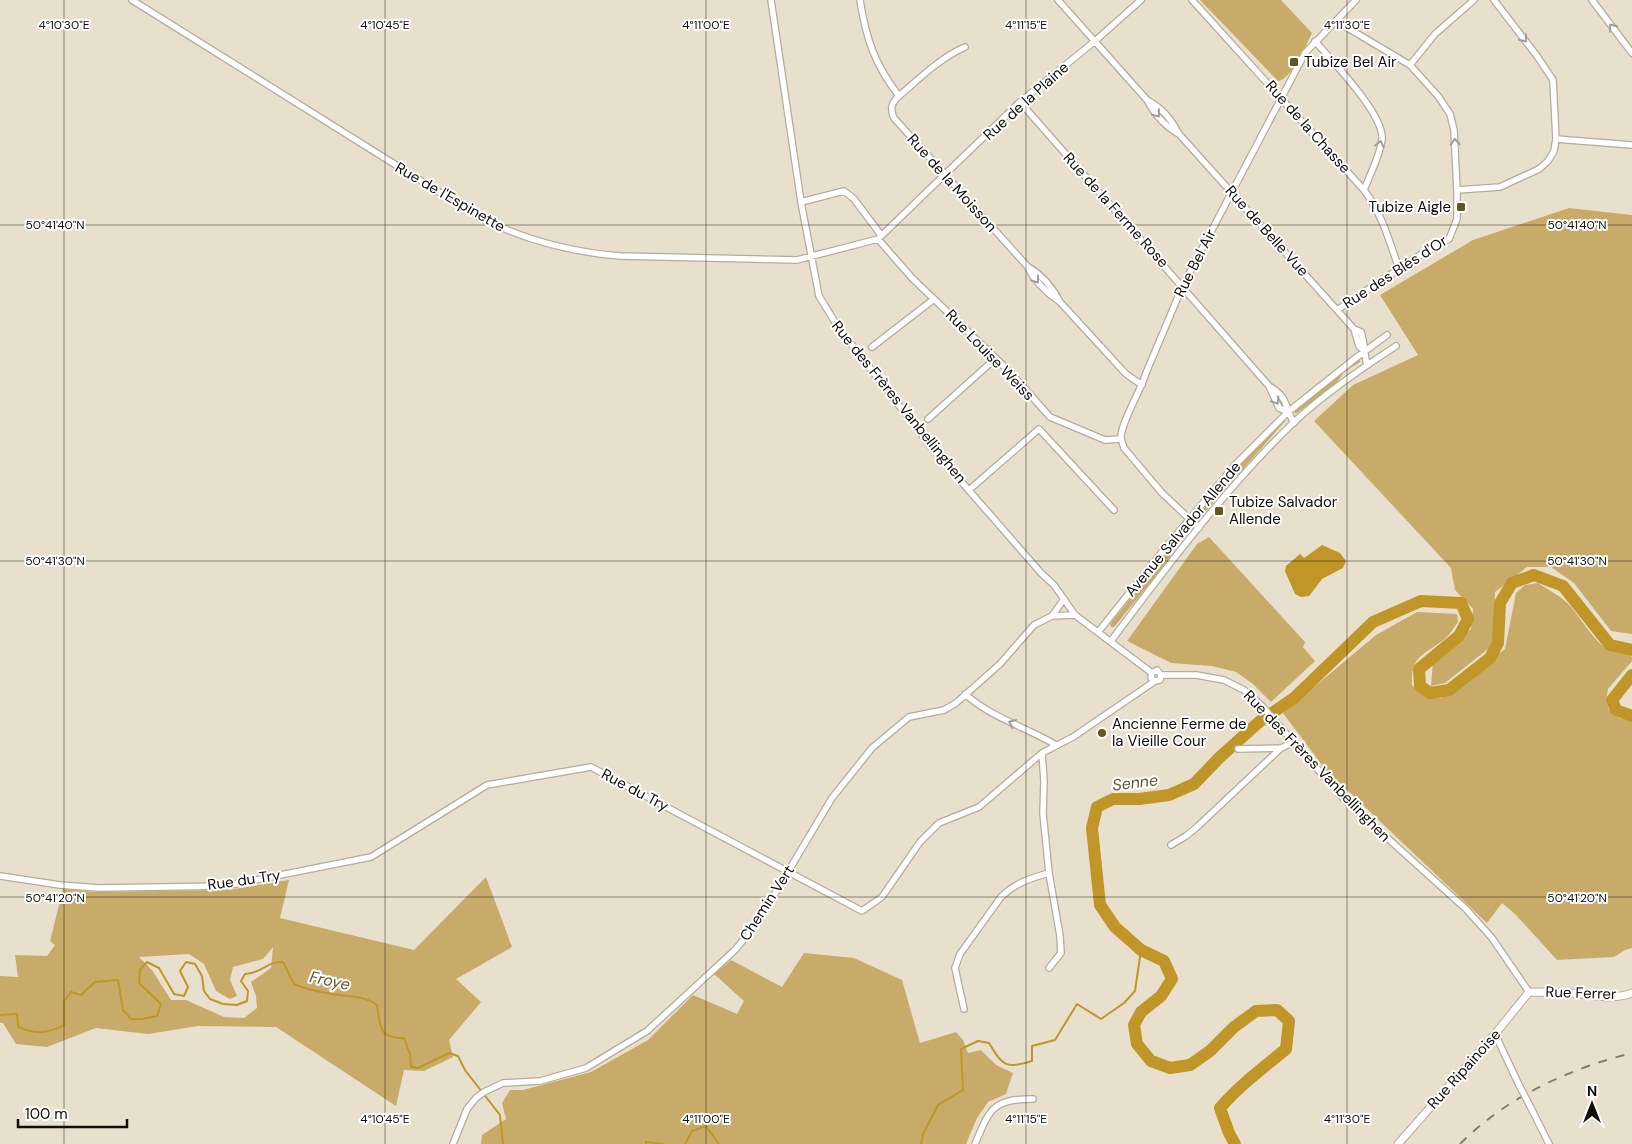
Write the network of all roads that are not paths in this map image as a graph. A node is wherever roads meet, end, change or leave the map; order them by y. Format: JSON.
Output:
{"nodes":[{"id":1,"x":132,"y":0,"type":"edge"},
{"id":2,"x":771,"y":0,"type":"edge"},
{"id":3,"x":860,"y":0,"type":"edge"},
{"id":4,"x":1058,"y":0,"type":"edge"},
{"id":5,"x":1140,"y":0,"type":"edge"},
{"id":6,"x":1192,"y":0,"type":"edge"},
{"id":7,"x":1356,"y":0,"type":"edge"},
{"id":8,"x":1474,"y":0,"type":"edge"},
{"id":9,"x":1494,"y":0,"type":"edge"},
{"id":10,"x":1592,"y":0,"type":"edge"},
{"id":11,"x":1336,"y":21,"type":"junction"},
{"id":12,"x":1095,"y":41,"type":"junction"},
{"id":13,"x":1315,"y":41,"type":"junction"},
{"id":14,"x":965,"y":47,"type":"dead end"},
{"id":15,"x":1632,"y":53,"type":"edge"},
{"id":16,"x":1410,"y":65,"type":"junction"},
{"id":17,"x":899,"y":96,"type":"junction"},
{"id":18,"x":1282,"y":98,"type":"junction"},
{"id":19,"x":1020,"y":102,"type":"junction"},
{"id":20,"x":1556,"y":139,"type":"junction"},
{"id":21,"x":1632,"y":145,"type":"edge"},
{"id":22,"x":945,"y":176,"type":"junction"},
{"id":23,"x":1364,"y":190,"type":"junction"},
{"id":24,"x":1457,"y":190,"type":"junction"},
{"id":25,"x":1232,"y":193,"type":"junction"},
{"id":26,"x":801,"y":202,"type":"junction"},
{"id":27,"x":879,"y":237,"type":"junction"},
{"id":28,"x":811,"y":257,"type":"junction"},
{"id":29,"x":1399,"y":269,"type":"junction"},
{"id":30,"x":1183,"y":285,"type":"junction"},
{"id":31,"x":934,"y":299,"type":"junction"},
{"id":32,"x":1337,"y":310,"type":"junction"},
{"id":33,"x":1388,"y":335,"type":"dead end"},
{"id":34,"x":1396,"y":346,"type":"dead end"},
{"id":35,"x":872,"y":347,"type":"dead end"},
{"id":36,"x":1364,"y":351,"type":"junction"},
{"id":37,"x":996,"y":358,"type":"junction"},
{"id":38,"x":1367,"y":365,"type":"junction"},
{"id":39,"x":1142,"y":385,"type":"junction"},
{"id":40,"x":1270,"y":386,"type":"junction"},
{"id":41,"x":1288,"y":412,"type":"junction"},
{"id":42,"x":928,"y":419,"type":"dead end"},
{"id":43,"x":1294,"y":423,"type":"junction"},
{"id":44,"x":1120,"y":440,"type":"junction"},
{"id":45,"x":969,"y":490,"type":"junction"},
{"id":46,"x":1114,"y":510,"type":"dead end"},
{"id":47,"x":1190,"y":520,"type":"junction"},
{"id":48,"x":1199,"y":528,"type":"junction"},
{"id":49,"x":1064,"y":599,"type":"junction"},
{"id":50,"x":1075,"y":615,"type":"junction"},
{"id":51,"x":1052,"y":616,"type":"junction"},
{"id":52,"x":1099,"y":631,"type":"junction"},
{"id":53,"x":1111,"y":641,"type":"junction"},
{"id":54,"x":1152,"y":673,"type":"junction"},
{"id":55,"x":1162,"y":675,"type":"junction"},
{"id":56,"x":1154,"y":681,"type":"junction"},
{"id":57,"x":965,"y":694,"type":"junction"},
{"id":58,"x":1294,"y":742,"type":"junction"},
{"id":59,"x":1056,"y":745,"type":"junction"},
{"id":60,"x":1281,"y":748,"type":"junction"},
{"id":61,"x":1238,"y":749,"type":"dead end"},
{"id":62,"x":1042,"y":753,"type":"junction"},
{"id":63,"x":1171,"y":845,"type":"dead end"},
{"id":64,"x":788,"y":871,"type":"junction"},
{"id":65,"x":1049,"y":872,"type":"junction"},
{"id":66,"x":0,"y":876,"type":"edge"},
{"id":67,"x":1049,"y":968,"type":"dead end"},
{"id":68,"x":1528,"y":992,"type":"junction"},
{"id":69,"x":1632,"y":992,"type":"edge"},
{"id":70,"x":964,"y":1008,"type":"dead end"},
{"id":71,"x":1495,"y":1034,"type":"junction"},
{"id":72,"x":1032,"y":1099,"type":"dead end"},
{"id":73,"x":454,"y":1144,"type":"edge"},
{"id":74,"x":975,"y":1144,"type":"edge"},
{"id":75,"x":1398,"y":1144,"type":"edge"},
{"id":76,"x":1549,"y":1144,"type":"edge"}],
"edges":[{"from":1,"to":28,"type":"street","name":"Rue de l'Espinette"},
{"from":2,"to":26,"type":"street","name":"Rue des Frères Vanbellinghen"},
{"from":3,"to":17,"type":"street"},
{"from":4,"to":12,"type":"street","name":"Rue de Belle Vue"},
{"from":5,"to":12,"type":"street","name":"Rue de la Plaine"},
{"from":6,"to":18,"type":"street","name":"Rue de la Chasse"},
{"from":7,"to":11,"type":"street","name":"Rue Bel Air"},
{"from":8,"to":16,"type":"street"},
{"from":9,"to":20,"type":"street","one_way":true},
{"from":15,"to":10,"type":"street","one_way":true},
{"from":11,"to":13,"type":"street","name":"Rue Bel Air"},
{"from":11,"to":16,"type":"street","name":"Rue des Blés d'Or"},
{"from":12,"to":19,"type":"street","name":"Rue de la Plaine"},
{"from":12,"to":25,"type":"street","name":"Rue de Belle Vue"},
{"from":13,"to":18,"type":"street","name":"Rue Bel Air"},
{"from":23,"to":13,"type":"street","one_way":true},
{"from":14,"to":17,"type":"street"},
{"from":24,"to":16,"type":"street","name":"Rue des Blés d'Or","one_way":true},
{"from":17,"to":22,"type":"street","name":"Rue de la Moisson"},
{"from":18,"to":23,"type":"street","name":"Rue de la Chasse"},
{"from":18,"to":25,"type":"street","name":"Rue Bel Air"},
{"from":19,"to":22,"type":"street","name":"Rue de la Plaine"},
{"from":19,"to":30,"type":"street","name":"Rue de la Ferme Rose"},
{"from":20,"to":21,"type":"street"},
{"from":20,"to":24,"type":"street"},
{"from":22,"to":27,"type":"street","name":"Rue de la Plaine"},
{"from":22,"to":39,"type":"street","name":"Rue de la Moisson"},
{"from":23,"to":29,"type":"street","name":"Rue de la Chasse"},
{"from":24,"to":29,"type":"street","name":"Rue des Blés d'Or"},
{"from":25,"to":30,"type":"street","name":"Rue Bel Air"},
{"from":25,"to":32,"type":"street","name":"Rue de Belle Vue"},
{"from":26,"to":27,"type":"street","name":"Rue Louise Weiss"},
{"from":26,"to":28,"type":"street","name":"Rue des Frères Vanbellinghen"},
{"from":27,"to":28,"type":"street","name":"Rue de l'Espinette"},
{"from":27,"to":31,"type":"street","name":"Rue Louise Weiss"},
{"from":28,"to":45,"type":"street","name":"Rue des Frères Vanbellinghen"},
{"from":29,"to":32,"type":"street","name":"Rue des Blés d'Or"},
{"from":30,"to":39,"type":"street","name":"Rue Bel Air"},
{"from":30,"to":40,"type":"street","name":"Rue de la Ferme Rose"},
{"from":31,"to":35,"type":"street"},
{"from":31,"to":37,"type":"street","name":"Rue Louise Weiss"},
{"from":32,"to":36,"type":"street","name":"Rue de Belle Vue"},
{"from":33,"to":36,"type":"street","name":"Avenue Salvador Allende"},
{"from":34,"to":38,"type":"street","name":"Avenue Salvador Allende"},
{"from":36,"to":38,"type":"street","name":"Rue de Belle Vue"},
{"from":36,"to":41,"type":"street","name":"Avenue Salvador Allende"},
{"from":37,"to":42,"type":"street"},
{"from":37,"to":44,"type":"street","name":"Rue Louise Weiss"},
{"from":38,"to":43,"type":"street","name":"Avenue Salvador Allende"},
{"from":39,"to":44,"type":"street","name":"Rue Bel Air"},
{"from":40,"to":41,"type":"street","name":"Rue de la Ferme Rose","one_way":true},
{"from":40,"to":41,"type":"street","name":"Rue de la Ferme Rose"},
{"from":41,"to":43,"type":"street","name":"Rue de la Ferme Rose"},
{"from":41,"to":47,"type":"street","name":"Avenue Salvador Allende"},
{"from":43,"to":48,"type":"street","name":"Avenue Salvador Allende"},
{"from":44,"to":47,"type":"street"},
{"from":45,"to":46,"type":"street"},
{"from":45,"to":49,"type":"street","name":"Rue des Frères Vanbellinghen"},
{"from":47,"to":48,"type":"street"},
{"from":47,"to":52,"type":"street","name":"Avenue Salvador Allende"},
{"from":48,"to":53,"type":"street","name":"Avenue Salvador Allende"},
{"from":49,"to":50,"type":"street","name":"Rue des Frères Vanbellinghen"},
{"from":49,"to":51,"type":"street","name":"Chemin Vert"},
{"from":50,"to":51,"type":"street","name":"Chemin Vert"},
{"from":50,"to":52,"type":"street","name":"Rue des Frères Vanbellinghen"},
{"from":51,"to":57,"type":"street","name":"Chemin Vert"},
{"from":52,"to":53,"type":"street","name":"Rue des Frères Vanbellinghen"},
{"from":53,"to":54,"type":"street","name":"Rue des Frères Vanbellinghen"},
{"from":54,"to":55,"type":"street","name":"Rue des Frères Vanbellinghen"},
{"from":54,"to":56,"type":"street"},
{"from":55,"to":56,"type":"street"},
{"from":55,"to":58,"type":"street","name":"Rue des Frères Vanbellinghen"},
{"from":56,"to":59,"type":"street","name":"Rue du Try"},
{"from":59,"to":57,"type":"street","one_way":true},
{"from":57,"to":64,"type":"street","name":"Chemin Vert"},
{"from":58,"to":60,"type":"street"},
{"from":58,"to":68,"type":"street","name":"Rue des Frères Vanbellinghen"},
{"from":59,"to":62,"type":"street","name":"Rue du Try"},
{"from":60,"to":61,"type":"street","name":"Rue des Frères Vanbellinghen"},
{"from":60,"to":63,"type":"street"},
{"from":62,"to":64,"type":"street","name":"Rue du Try"},
{"from":62,"to":65,"type":"street"},
{"from":64,"to":66,"type":"street","name":"Rue du Try"},
{"from":64,"to":73,"type":"street","name":"Chemin Vert"},
{"from":65,"to":67,"type":"street"},
{"from":65,"to":70,"type":"street"},
{"from":68,"to":69,"type":"street","name":"Rue Ferrer"},
{"from":68,"to":71,"type":"street","name":"Rue Ripainoise"},
{"from":71,"to":75,"type":"street","name":"Rue Ripainoise"},
{"from":71,"to":76,"type":"street","bridge":true},
{"from":72,"to":74,"type":"street"}]}
